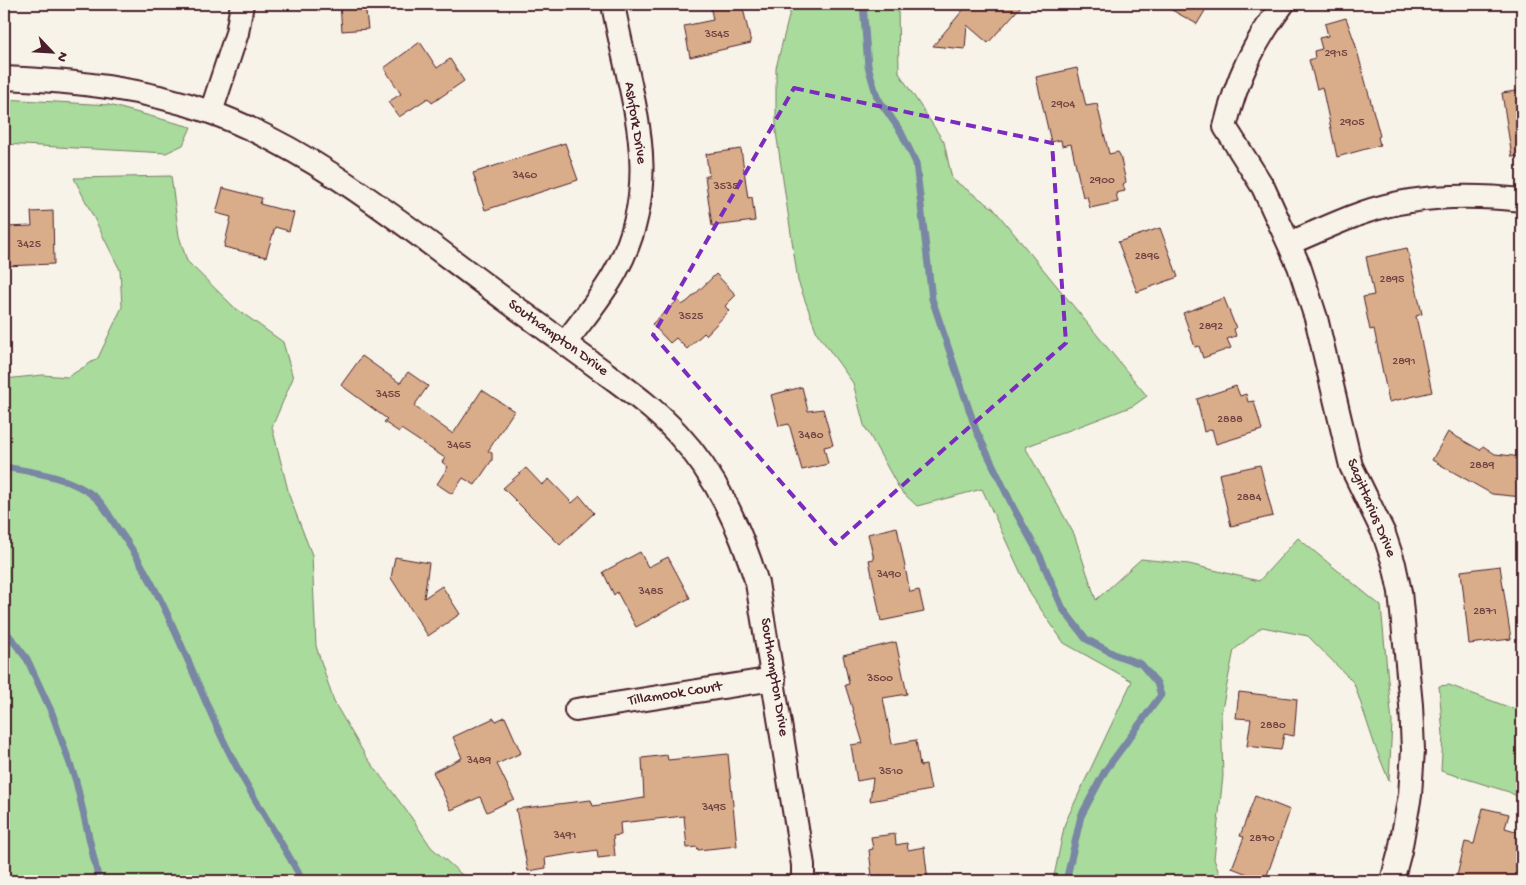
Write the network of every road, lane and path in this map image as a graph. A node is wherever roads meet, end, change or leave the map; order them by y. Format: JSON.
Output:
{"nodes":[{"id":1,"x":242,"y":4,"type":"edge"},
{"id":2,"x":613,"y":4,"type":"edge"},
{"id":3,"x":1283,"y":4,"type":"edge"},
{"id":4,"x":4,"y":78,"type":"edge"},
{"id":5,"x":210,"y":112,"type":"junction"},
{"id":6,"x":1522,"y":200,"type":"edge"},
{"id":7,"x":1290,"y":242,"type":"junction"},
{"id":8,"x":565,"y":343,"type":"junction"},
{"id":9,"x":774,"y":678,"type":"junction"},
{"id":10,"x":576,"y":710,"type":"dead end"},
{"id":11,"x":803,"y":881,"type":"edge"},
{"id":12,"x":1392,"y":881,"type":"edge"}],
"edges":[{"from":1,"to":5,"type":"street"},
{"from":2,"to":8,"type":"street","name":"Ashfork Drive"},
{"from":3,"to":7,"type":"street","name":"Sagittarius Drive"},
{"from":4,"to":5,"type":"street","name":"Southampton Drive"},
{"from":5,"to":8,"type":"street","name":"Southampton Drive"},
{"from":6,"to":7,"type":"street"},
{"from":7,"to":12,"type":"street","name":"Sagittarius Drive"},
{"from":8,"to":9,"type":"street","name":"Southampton Drive"},
{"from":9,"to":10,"type":"street","name":"Tillamook Court"},
{"from":9,"to":11,"type":"street","name":"Southampton Drive"}]}
